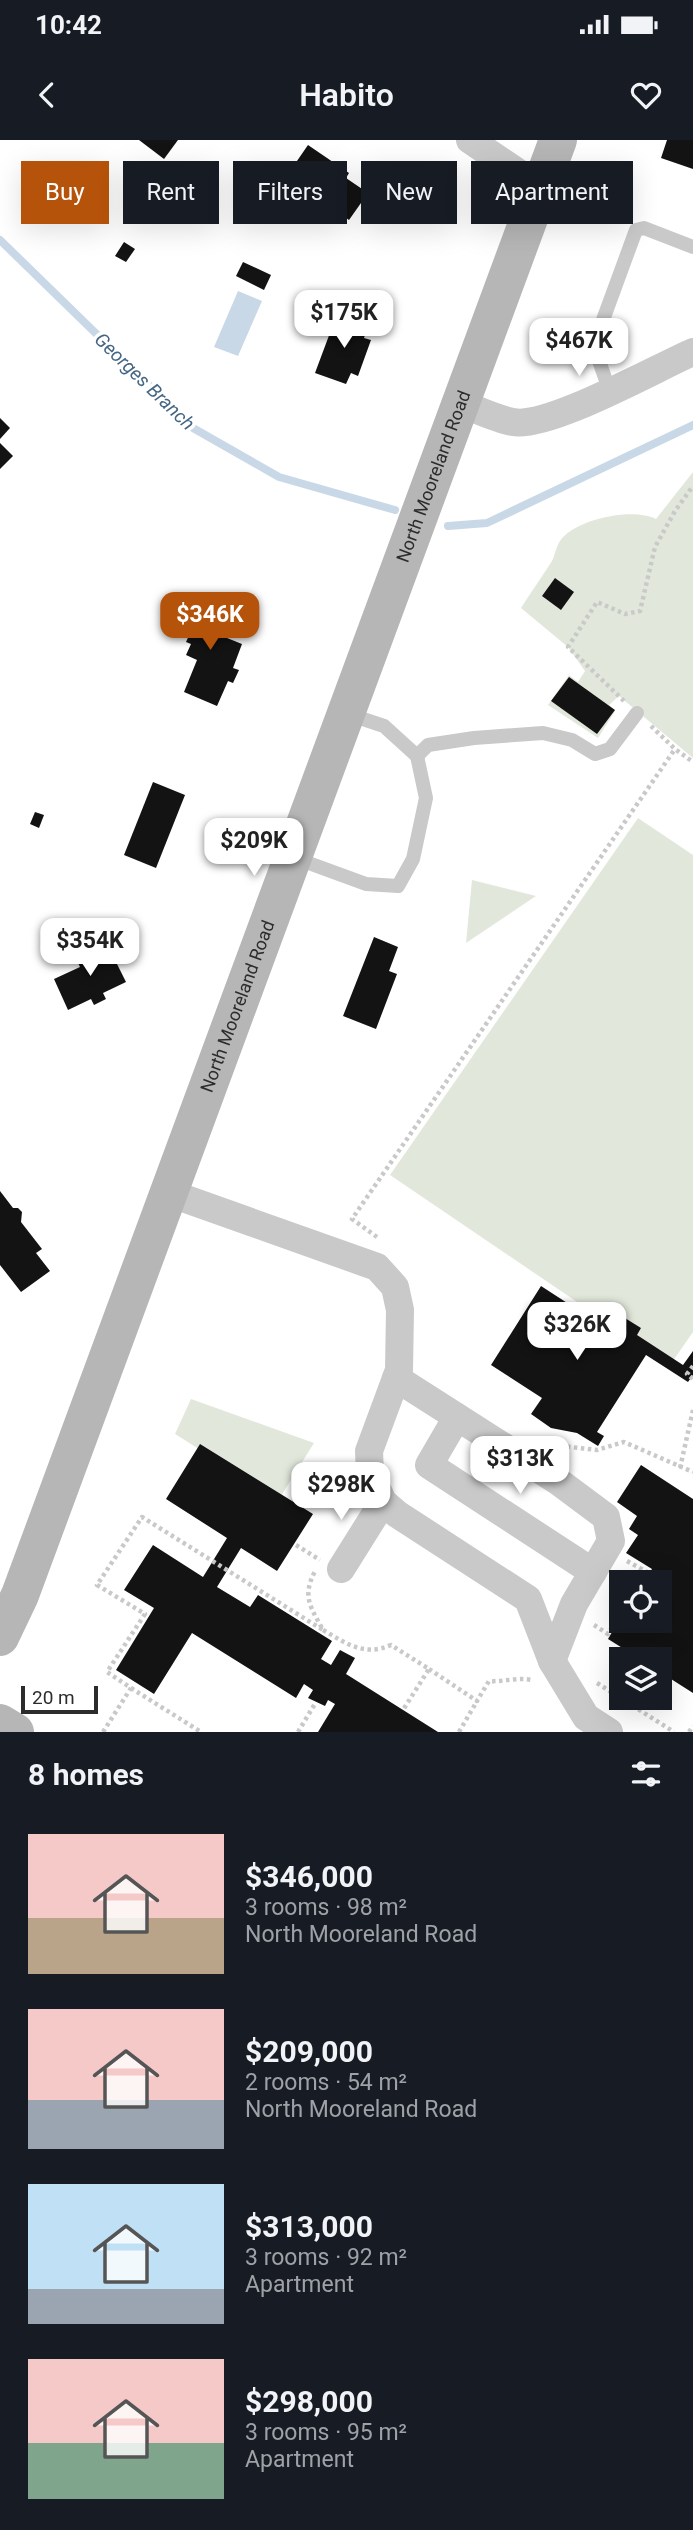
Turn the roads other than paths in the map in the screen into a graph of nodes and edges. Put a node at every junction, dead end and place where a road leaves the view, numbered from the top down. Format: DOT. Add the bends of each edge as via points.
graph roads {
  1 [pos="470,140"];
  2 [pos="558,140"];
  3 [pos="501,161"];
  4 [pos="551,161"];
  5 [pos="528,224"];
  6 [pos="693,247"];
  7 [pos="693,352"];
  8 [pos="610,392"];
  9 [pos="462,404"];
  10 [pos="346,713"];
  11 [pos="637,713"];
  12 [pos="417,756"];
  13 [pos="293,858"];
  14 [pos="169,1193"];
  15 [pos="396,1378"];
  16 [pos="457,1417"];
  17 [pos="383,1502"];
  18 [pos="341,1569"];
  19 [pos="593,1572"];
  20 [pos="0,1637"];
  21 [pos="546,1673"];
  22 [pos="0,1723"];
  23 [pos="15,1732"];
  24 [pos="609,1732"];
  1 -- 3 [label="street"];
  2 -- 4 [label="street, North Mooreland Road"];
  5 -- 9 [label="street, North Mooreland Road"];
  6 -- 8 [label="lane" via="644,228 636,230 596,339"];
  7 -- 8 [label="street"];
  8 -- 9 [label="street" via="545,418 521,422"];
  9 -- 10 [label="street, North Mooreland Road"];
  10 -- 12 [label="lane" via="384,726"];
  10 -- 13 [label="street, North Mooreland Road"];
  11 -- 12 [label="lane" via="610,749 595,754 572,740 543,733 428,745"];
  12 -- 13 [label="lane" via="426,798 413,859 398,886 366,884"];
  13 -- 14 [label="street, North Mooreland Road"];
  14 -- 15 [label="street" via="377,1267 395,1287 400,1310"];
  14 -- 20 [label="street, North Mooreland Road" via="20,1595"];
  15 -- 16 [label="street"];
  15 -- 17 [label="street" via="369,1451 370,1473"];
  16 -- 19 [label="street" via="607,1517 611,1541"];
  16 -- 19 [label="street" via="429,1465"];
  17 -- 18 [label="street"];
  17 -- 21 [label="street" via="528,1599"];
  19 -- 21 [label="street" via="574,1604"];
  21 -- 24 [label="street" via="586,1717"];
  22 -- 23 [label="street"];
}
